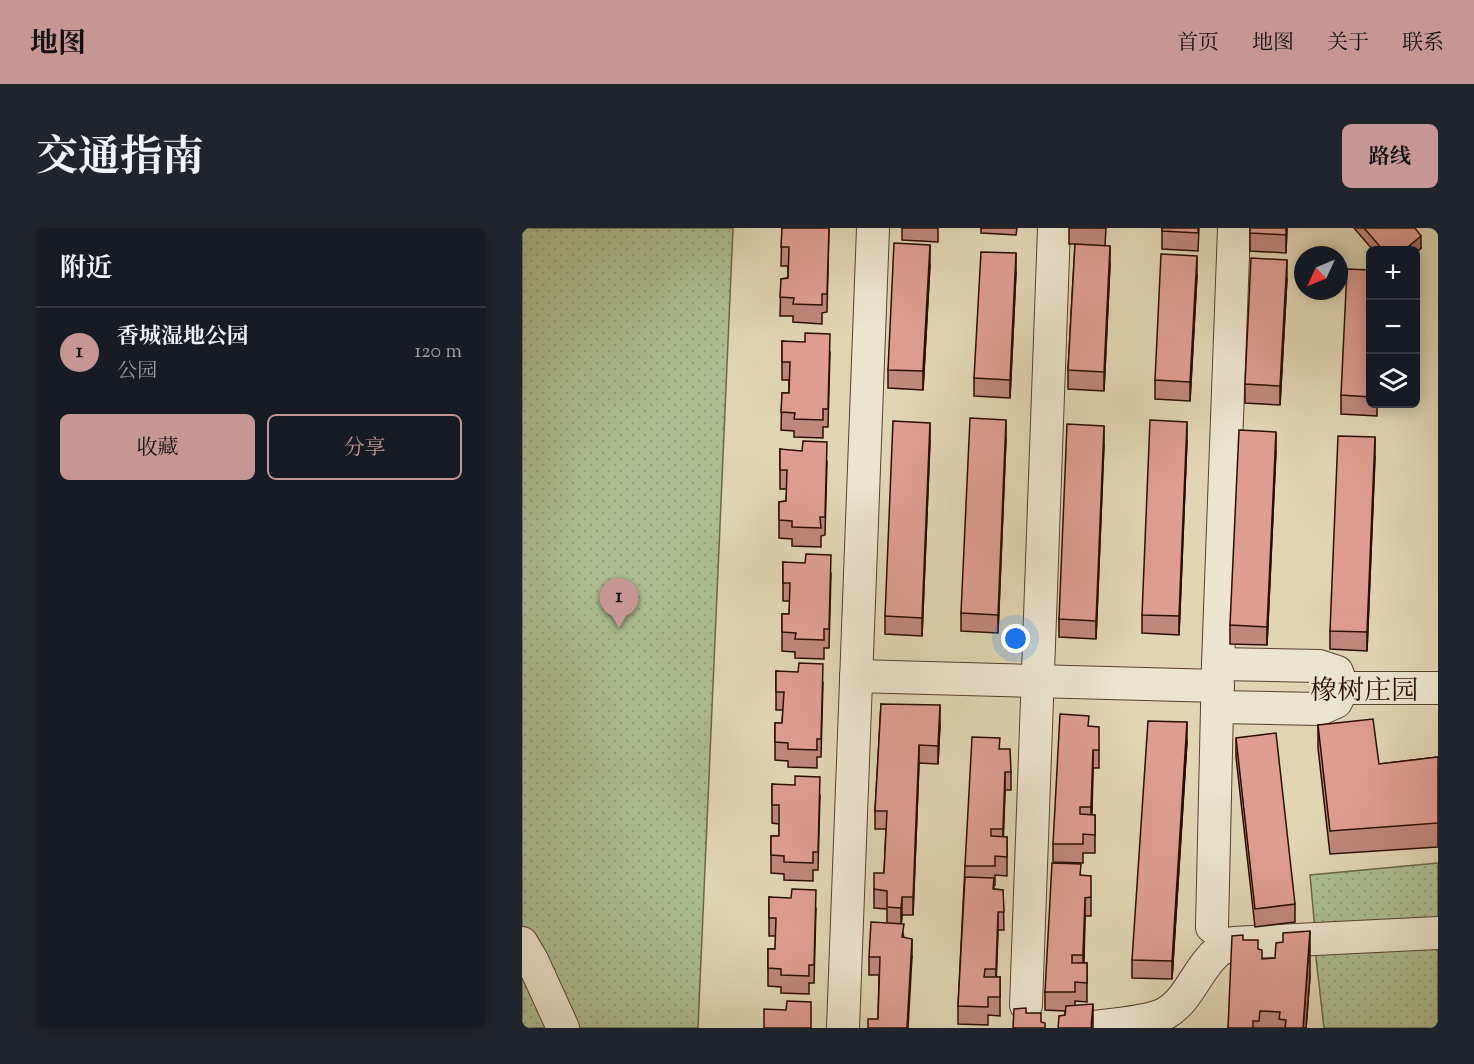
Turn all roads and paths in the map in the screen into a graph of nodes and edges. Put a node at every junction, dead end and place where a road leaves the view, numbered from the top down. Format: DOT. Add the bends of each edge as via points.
graph roads {
  1 [pos="873,228"];
  2 [pos="1054,228"];
  3 [pos="1234,228"];
  4 [pos="856,676"];
  5 [pos="1038,681"];
  6 [pos="1218,686"];
  7 [pos="1343,688"];
  8 [pos="1438,688"];
  9 [pos="1212,927"];
  10 [pos="1438,933"];
  11 [pos="522,943"];
  12 [pos="1187,991"];
  13 [pos="1026,1005"];
  14 [pos="563,1028"];
  15 [pos="843,1028"];
  16 [pos="1084,1028"];
  17 [pos="1186,1028"];
  1 -- 4 [label="street"];
  2 -- 5 [label="street"];
  3 -- 6 [label="street"];
  4 -- 5 [label="street"];
  4 -- 15 [label="street"];
  5 -- 6 [label="street"];
  5 -- 13 [label="street"];
  6 -- 7 [label="street" via="1320,709 1336,702"];
  6 -- 7 [label="street" via="1319,666 1337,672"];
  6 -- 9 [label="street"];
  7 -- 8 [label="street"];
  10 -- 12 [label="street" via="1233,943 1218,951"];
  11 -- 14 [label="street"];
  12 -- 16 [label="street" via="1173,1008 1156,1018"];
  12 -- 17 [label="street"];
}
